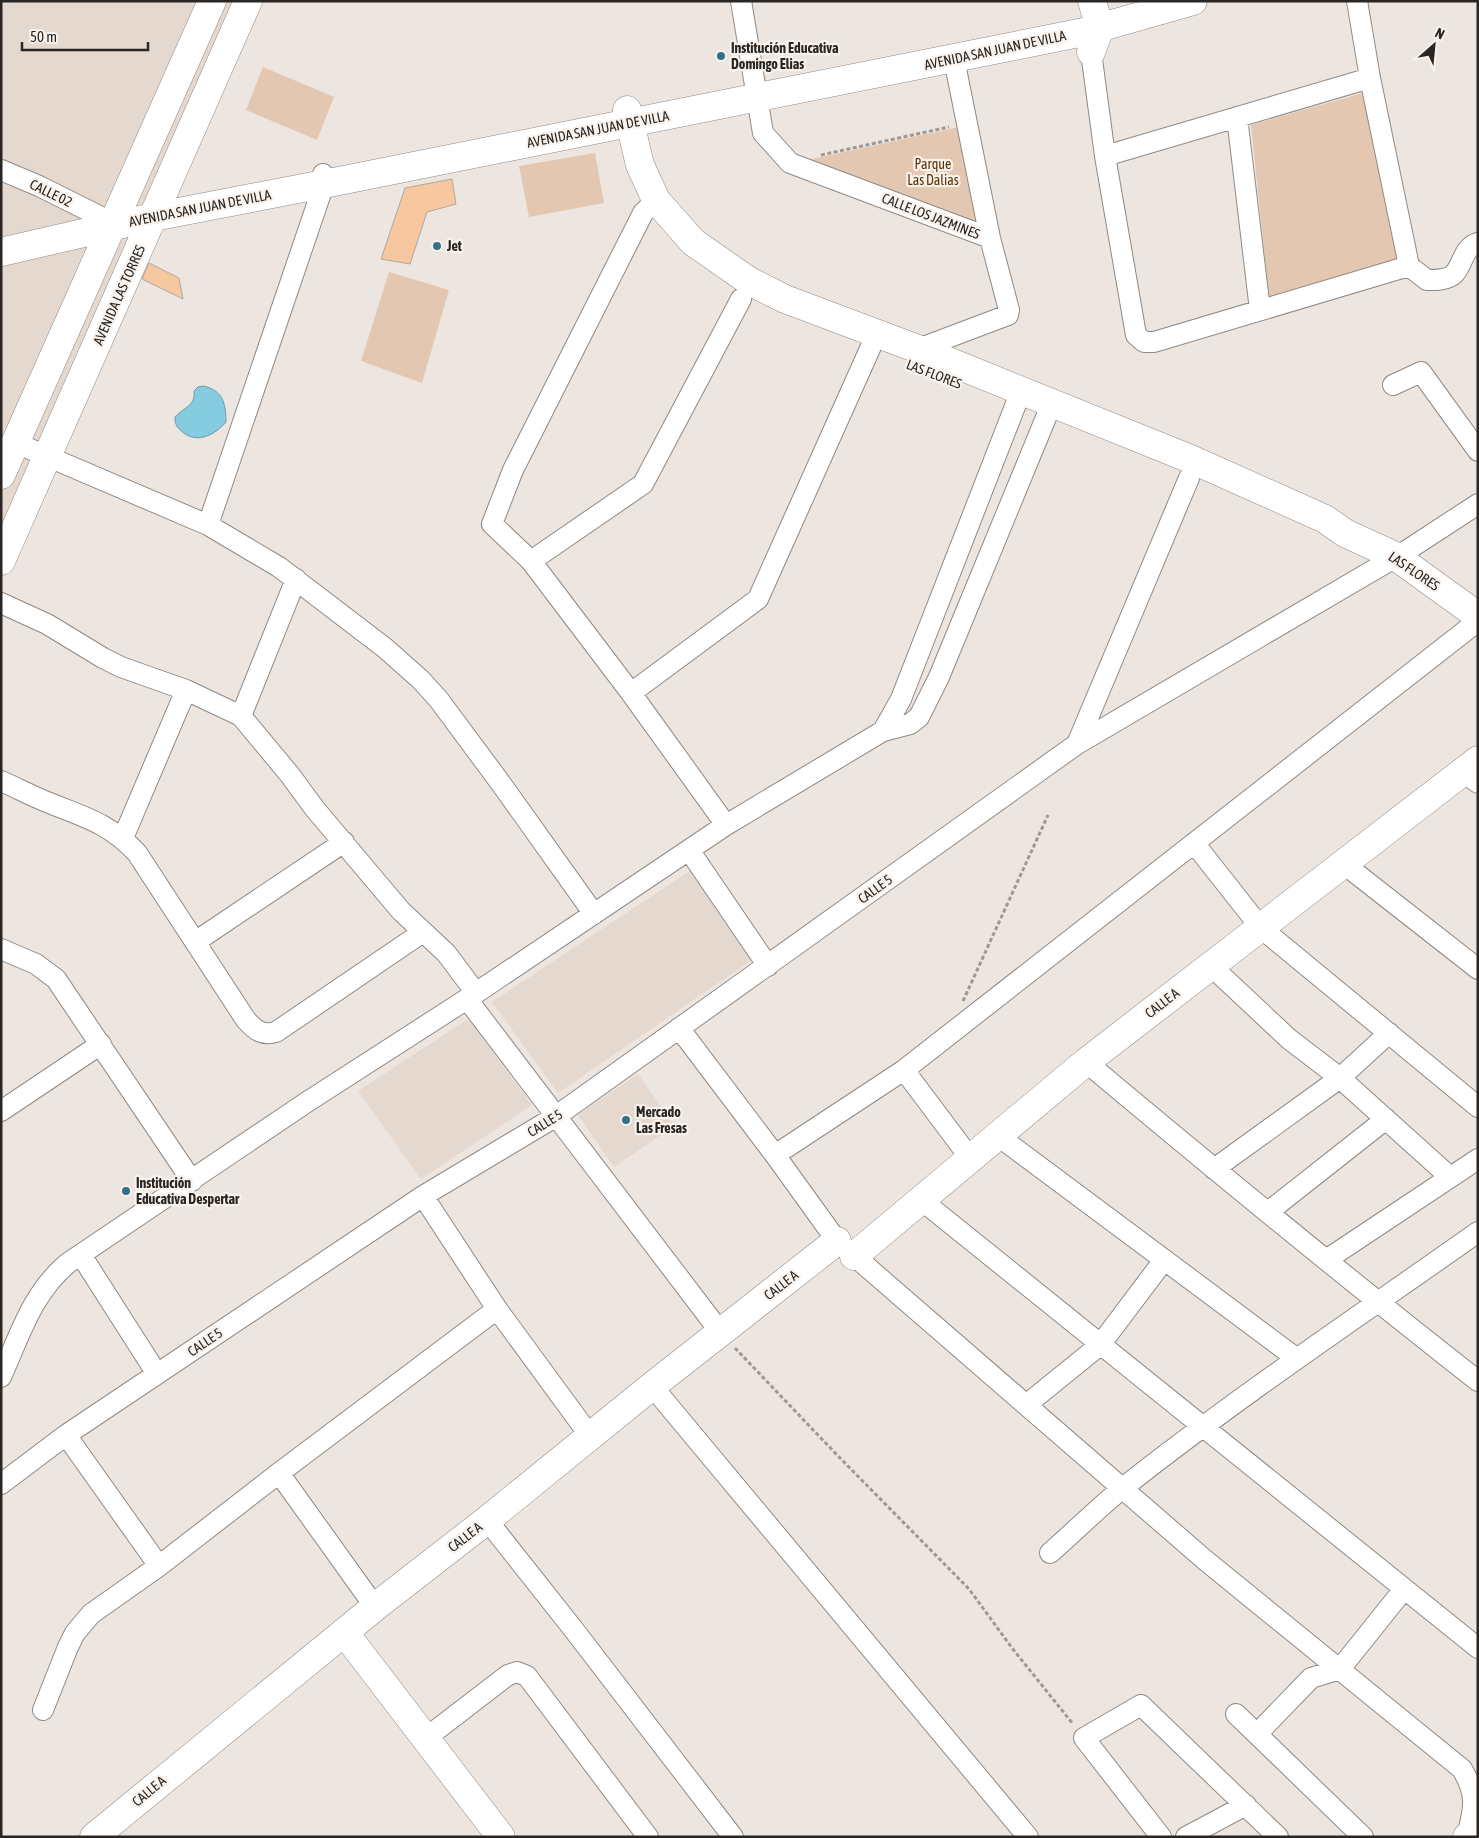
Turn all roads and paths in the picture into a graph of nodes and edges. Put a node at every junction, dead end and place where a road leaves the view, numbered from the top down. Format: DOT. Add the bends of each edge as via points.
graph roads {
  1 [pos="212,1"];
  2 [pos="248,1"];
  3 [pos="741,1"];
  4 [pos="1144,1"];
  5 [pos="1193,1"];
  6 [pos="1357,1"];
  7 [pos="1089,21"];
  8 [pos="954,59"];
  9 [pos="1370,78"];
  10 [pos="757,91"];
  11 [pos="1237,117"];
  12 [pos="621,118"];
  13 [pos="967,123"];
  14 [pos="1105,156"];
  15 [pos="789,162"];
  16 [pos="1,170"];
  17 [pos="323,178"];
  18 [pos="649,207"];
  19 [pos="156,211"];
  20 [pos="109,219"];
  21 [pos="990,238"];
  22 [pos="1,239"];
  23 [pos="1478,243"];
  24 [pos="1,252"];
  25 [pos="1409,266"];
  26 [pos="741,299"];
  27 [pos="1260,310"];
  28 [pos="873,342"];
  29 [pos="918,349"];
  30 [pos="1393,385"];
  31 [pos="1018,398"];
  32 [pos="1049,410"];
  33 [pos="16,443"];
  34 [pos="1478,451"];
  35 [pos="48,456"];
  36 [pos="1,475"];
  37 [pos="1189,478"];
  38 [pos="1478,504"];
  39 [pos="208,525"];
  40 [pos="1345,533"];
  41 [pos="1395,556"];
  42 [pos="531,561"];
  43 [pos="1,562"];
  44 [pos="296,579"];
  45 [pos="1,603"];
  46 [pos="1478,616"];
  47 [pos="1478,621"];
  48 [pos="186,690"];
  49 [pos="631,693"];
  50 [pos="241,716"];
  51 [pos="883,731"];
  52 [pos="1077,744"];
  53 [pos="1473,771"];
  54 [pos="1,781"];
  55 [pos="1048,815"];
  56 [pos="726,825"];
  57 [pos="124,838"];
  58 [pos="344,842"];
  59 [pos="1194,843"];
  60 [pos="689,850"];
  61 [pos="1344,864"];
  62 [pos="594,914"];
  63 [pos="1261,928"];
  64 [pos="423,932"];
  65 [pos="195,942"];
  66 [pos="3,951"];
  67 [pos="1210,965"];
  68 [pos="768,966"];
  69 [pos="1478,969"];
  70 [pos="472,996"];
  71 [pos="963,1002"];
  72 [pos="679,1028"];
  73 [pos="1389,1034"];
  74 [pos="101,1044"];
  75 [pos="1086,1062"];
  76 [pos="904,1070"];
  77 [pos="1340,1078"];
  78 [pos="1478,1107"];
  79 [pos="1,1111"];
  80 [pos="555,1117"];
  81 [pos="1386,1119"];
  82 [pos="997,1135"];
  83 [pos="775,1155"];
  84 [pos="970,1158"];
  85 [pos="1478,1159"];
  86 [pos="1214,1169"];
  87 [pos="1450,1177"];
  88 [pos="192,1181"];
  89 [pos="423,1196"];
  90 [pos="920,1199"];
  91 [pos="1268,1212"];
  92 [pos="1478,1232"];
  93 [pos="846,1248"];
  94 [pos="82,1254"];
  95 [pos="1164,1260"];
  96 [pos="1326,1260"];
  97 [pos="1378,1302"];
  98 [pos="497,1309"];
  99 [pos="720,1333"];
  100 [pos="1100,1345"];
  101 [pos="1296,1358"];
  102 [pos="157,1374"];
  103 [pos="1,1377"];
  104 [pos="1478,1381"];
  105 [pos="652,1386"];
  106 [pos="1026,1406"];
  107 [pos="1202,1428"];
  108 [pos="66,1435"];
  109 [pos="590,1436"];
  110 [pos="279,1473"];
  111 [pos="1,1484"];
  112 [pos="1122,1488"];
  113 [pos="487,1520"];
  114 [pos="1050,1553"];
  115 [pos="159,1566"];
  116 [pos="1404,1588"];
  117 [pos="375,1607"];
  118 [pos="344,1632"];
  119 [pos="1478,1648"];
  120 [pos="1340,1669"];
  121 [pos="43,1710"];
  122 [pos="1236,1714"];
  123 [pos="1257,1734"];
  124 [pos="426,1738"];
  125 [pos="1084,1738"];
  126 [pos="1246,1806"];
  127 [pos="1478,1831"];
  128 [pos="94,1837"];
  129 [pos="501,1837"];
  130 [pos="648,1837"];
  131 [pos="733,1837"];
  132 [pos="1028,1837"];
  133 [pos="1161,1837"];
  134 [pos="1186,1837"];
  135 [pos="1278,1837"];
  136 [pos="1363,1837"];
  137 [pos="1467,1837"];
  1 -- 20 [label="street"];
  2 -- 19 [label="street, AVENIDA LAS TORRES"];
  3 -- 10 [label="street, CALLE LOS JAZMINES"];
  4 -- 7 [label="street, AVENIDA SAN JUAN DE VILLA"];
  5 -- 7 [label="street, AVENIDA SAN JUAN DE VILLA"];
  6 -- 9 [label="street"];
  7 -- 8 [label="street, AVENIDA SAN JUAN DE VILLA"];
  7 -- 10 [label="street, AVENIDA SAN JUAN DE VILLA" via="951,47"];
  7 -- 14 [label="street"];
  8 -- 10 [label="street, AVENIDA SAN JUAN DE VILLA"];
  8 -- 13 [label="street"];
  9 -- 11 [label="street"];
  9 -- 25 [label="street"];
  10 -- 12 [label="street, AVENIDA SAN JUAN DE VILLA"];
  10 -- 15 [label="street, CALLE LOS JAZMINES" via="763,133"];
  11 -- 14 [label="street"];
  11 -- 27 [label="street"];
  12 -- 17 [label="street, AVENIDA SAN JUAN DE VILLA"];
  12 -- 18 [label="street, LAS FLORES" via="625,172"];
  13 -- 15 [label="path"];
  13 -- 21 [label="street"];
  14 -- 27 [label="street" via="1136,335 1144,342 1154,342"];
  15 -- 21 [label="street, CALLE LOS JAZMINES"];
  16 -- 20 [label="street, CALLE 02"];
  17 -- 19 [label="street, AVENIDA SAN JUAN DE VILLA"];
  17 -- 39 [label="street"];
  18 -- 26 [label="street, LAS FLORES" via="684,259"];
  18 -- 28 [label="street, LAS FLORES" via="749,281"];
  18 -- 42 [label="street" via="513,470 492,524"];
  19 -- 20 [label="street, AVENIDA SAN JUAN DE VILLA"];
  19 -- 35 [label="street, AVENIDA LAS TORRES"];
  20 -- 22 [label="street, AVENIDA SAN JUAN DE VILLA"];
  20 -- 24 [label="street, AVENIDA SAN JUAN DE VILLA"];
  20 -- 33 [label="street"];
  21 -- 29 [label="street, CALLE LOS JAZMINES" via="1008,315"];
  23 -- 25 [label="street" via="1465,253 1454,274 1448,277 1427,280"];
  25 -- 27 [label="street"];
  26 -- 28 [label="street, LAS FLORES"];
  26 -- 42 [label="street" via="643,484"];
  28 -- 29 [label="street, LAS FLORES"];
  28 -- 31 [label="street, LAS FLORES"];
  28 -- 49 [label="street" via="758,600"];
  29 -- 31 [label="street, LAS FLORES"];
  30 -- 34 [label="street" via="1421,372"];
  31 -- 32 [label="street, LAS FLORES"];
  31 -- 51 [label="street" via="901,699"];
  32 -- 37 [label="street, LAS FLORES"];
  32 -- 40 [label="street, LAS FLORES" via="1193,460 1325,519"];
  32 -- 51 [label="street" via="924,709 910,724"];
  33 -- 35 [label="street"];
  33 -- 36 [label="street"];
  35 -- 39 [label="street"];
  35 -- 43 [label="street, AVENIDA LAS TORRES"];
  37 -- 40 [label="street, LAS FLORES" via="1323,533"];
  37 -- 52 [label="street"];
  38 -- 41 [label="street, CALLE 5"];
  39 -- 44 [label="street"];
  40 -- 41 [label="street, LAS FLORES"];
  41 -- 46 [label="street, LAS FLORES"];
  41 -- 52 [label="street, CALLE 5"];
  42 -- 49 [label="street"];
  44 -- 50 [label="street"];
  44 -- 62 [label="street" via="385,648 439,700"];
  45 -- 48 [label="street" via="47,624 121,667"];
  47 -- 59 [label="street"];
  48 -- 50 [label="street"];
  48 -- 57 [label="street"];
  49 -- 56 [label="street"];
  50 -- 58 [label="street"];
  51 -- 56 [label="street"];
  52 -- 68 [label="street, CALLE 5"];
  53 -- 61 [label="street, CALLE A"];
  54 -- 57 [label="street" via="90,819"];
  55 -- 71 [label="path"];
  56 -- 60 [label="street"];
  57 -- 65 [label="street"];
  58 -- 64 [label="street" via="401,911"];
  58 -- 65 [label="street"];
  59 -- 63 [label="street"];
  59 -- 76 [label="street"];
  60 -- 62 [label="street"];
  60 -- 68 [label="street"];
  61 -- 63 [label="street, CALLE A"];
  61 -- 69 [label="street"];
  62 -- 70 [label="street"];
  63 -- 67 [label="street, CALLE A"];
  63 -- 73 [label="street"];
  64 -- 65 [label="street" via="270,1033 256,1030 246,1020"];
  64 -- 70 [label="street" via="446,953"];
  66 -- 74 [label="street" via="36,964 56,979"];
  67 -- 75 [label="street, CALLE A"];
  67 -- 77 [label="street" via="1289,1039"];
  68 -- 72 [label="street, CALLE 5"];
  70 -- 80 [label="street"];
  70 -- 88 [label="street" via="307,1102"];
  72 -- 80 [label="street, CALLE 5"];
  72 -- 83 [label="street"];
  73 -- 77 [label="street"];
  73 -- 78 [label="street"];
  74 -- 79 [label="street"];
  74 -- 88 [label="street"];
  75 -- 82 [label="street, CALLE A"];
  75 -- 86 [label="street"];
  76 -- 83 [label="street"];
  76 -- 84 [label="street"];
  77 -- 81 [label="street"];
  77 -- 86 [label="street"];
  80 -- 89 [label="street, CALLE 5"];
  80 -- 99 [label="street"];
  81 -- 87 [label="street"];
  81 -- 91 [label="street"];
  82 -- 84 [label="street, CALLE A"];
  82 -- 95 [label="street"];
  83 -- 93 [label="street"];
  84 -- 90 [label="street, CALLE A"];
  85 -- 87 [label="street"];
  86 -- 91 [label="street"];
  87 -- 96 [label="street"];
  88 -- 94 [label="street"];
  89 -- 98 [label="street"];
  89 -- 102 [label="street, CALLE 5"];
  90 -- 93 [label="street, CALLE A"];
  90 -- 100 [label="street"];
  91 -- 96 [label="street"];
  92 -- 97 [label="street"];
  93 -- 99 [label="street, CALLE A"];
  93 -- 106 [label="street"];
  94 -- 102 [label="street"];
  94 -- 103 [label="street" via="56,1273 35,1300"];
  95 -- 100 [label="street"];
  95 -- 101 [label="street"];
  96 -- 97 [label="street"];
  97 -- 101 [label="street"];
  97 -- 104 [label="street"];
  98 -- 109 [label="street"];
  98 -- 110 [label="street"];
  99 -- 105 [label="street, CALLE A"];
  99 -- 125 [label="path" via="968,1589"];
  100 -- 106 [label="street"];
  100 -- 107 [label="street"];
  101 -- 107 [label="street"];
  102 -- 108 [label="street, CALLE 5"];
  105 -- 109 [label="street, CALLE A"];
  105 -- 132 [label="street"];
  106 -- 112 [label="street"];
  107 -- 112 [label="street"];
  107 -- 116 [label="street"];
  108 -- 111 [label="street, CALLE 5"];
  108 -- 115 [label="street"];
  109 -- 113 [label="street, CALLE A"];
  110 -- 115 [label="street"];
  110 -- 117 [label="street"];
  112 -- 114 [label="street"];
  112 -- 120 [label="street"];
  113 -- 117 [label="street, CALLE A"];
  113 -- 131 [label="street"];
  115 -- 121 [label="street" via="101,1606 83,1623 68,1647"];
  116 -- 119 [label="street"];
  116 -- 120 [label="street"];
  117 -- 118 [label="street, CALLE A"];
  118 -- 124 [label="street"];
  118 -- 128 [label="street, CALLE A"];
  120 -- 123 [label="street" via="1311,1678"];
  120 -- 137 [label="street" via="1462,1769 1472,1786 1474,1811"];
  122 -- 123 [label="street"];
  123 -- 136 [label="street"];
  124 -- 129 [label="street"];
  124 -- 130 [label="street" via="508,1674 517,1672 527,1676"];
  125 -- 126 [label="street" via="1141,1705"];
  125 -- 133 [label="street"];
  126 -- 134 [label="street"];
  126 -- 135 [label="street"];
  127 -- 137 [label="street"];
}
